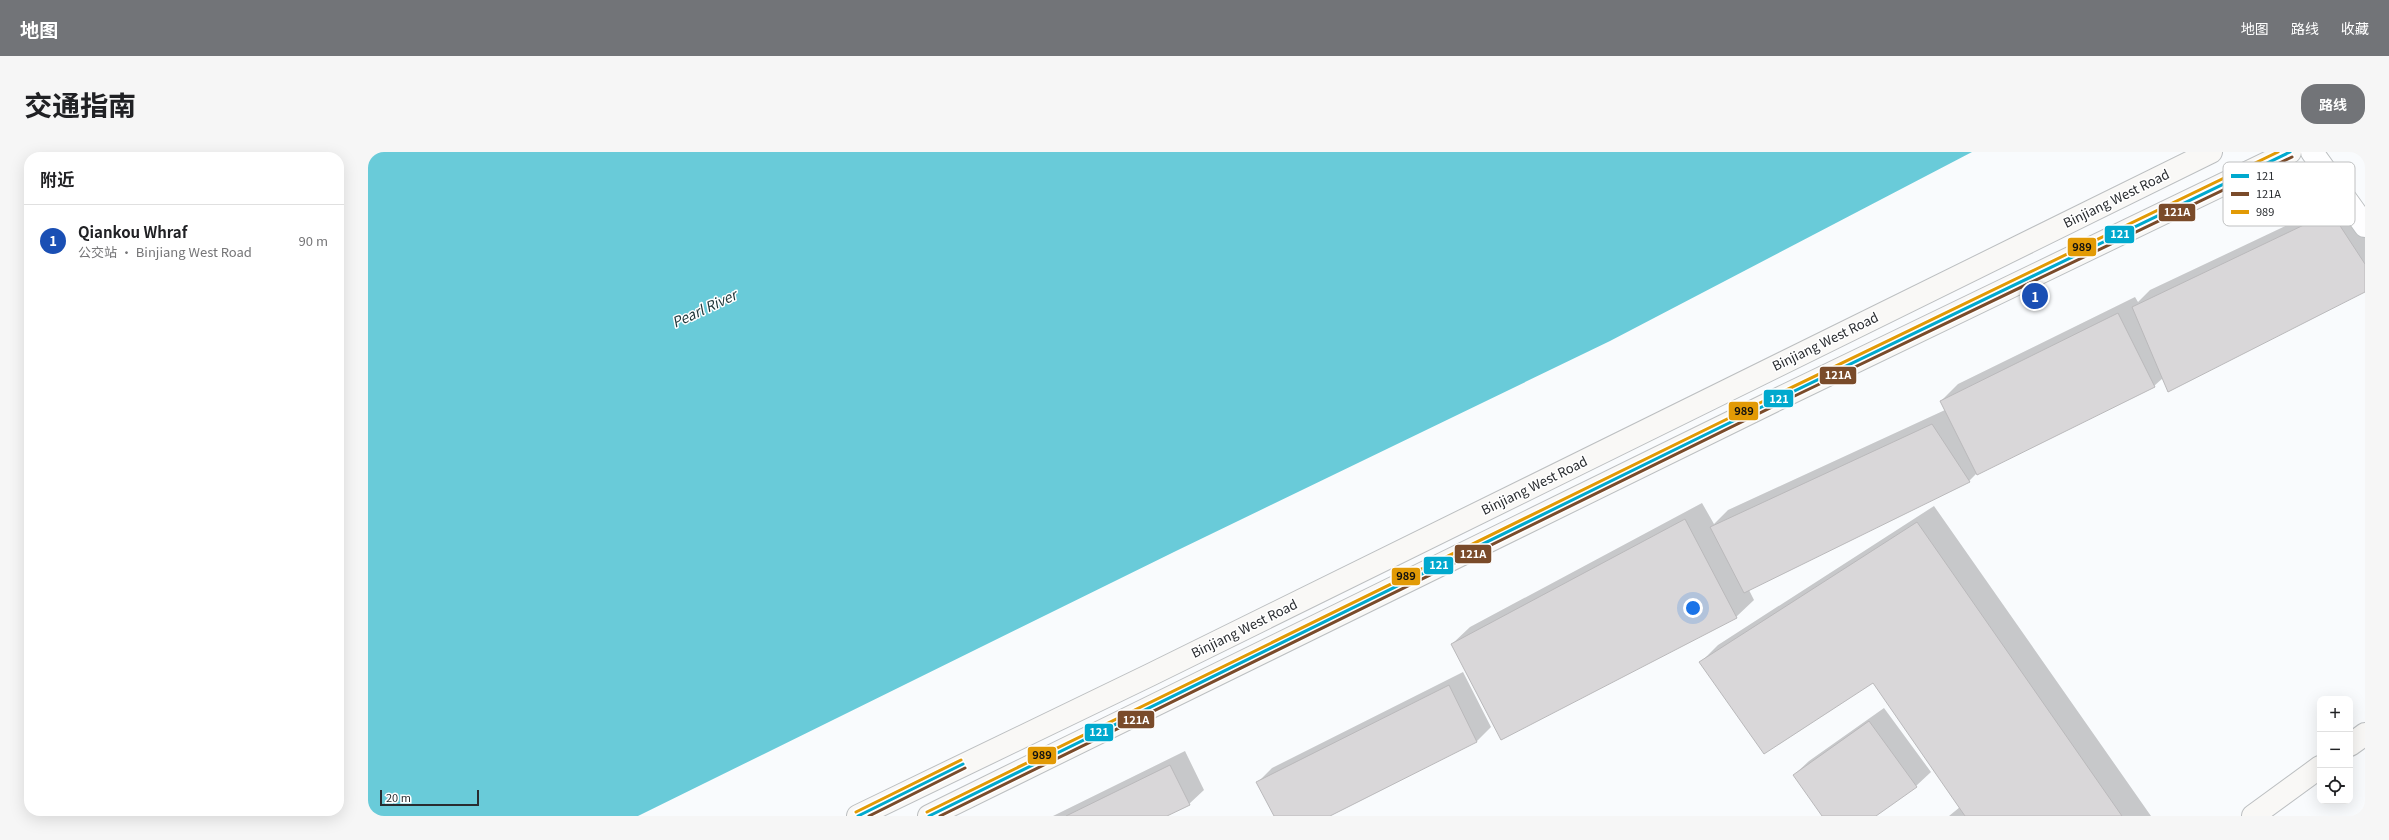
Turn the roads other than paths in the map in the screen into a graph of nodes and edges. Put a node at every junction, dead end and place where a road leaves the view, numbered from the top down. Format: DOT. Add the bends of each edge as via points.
graph roads {
  1 [pos="2211,152"];
  2 [pos="2290,152"];
  3 [pos="2312,152"];
  4 [pos="2269,162"];
  5 [pos="2319,162"];
  6 [pos="2223,184"];
  7 [pos="2355,212"];
  8 [pos="2365,226"];
  9 [pos="2365,734"];
  10 [pos="2353,743"];
  11 [pos="2319,768"];
  12 [pos="858,816"];
  13 [pos="929,816"];
  14 [pos="2254,816"];
  1 -- 12 [label="main road, Binjiang West Road" via="1150,675"];
  2 -- 4 [label="main road"];
  3 -- 5 [label="street"];
  6 -- 13 [label="main road" via="1786,395"];
  7 -- 8 [label="street"];
  9 -- 10 [label="main road"];
  11 -- 14 [label="main road"];
}
